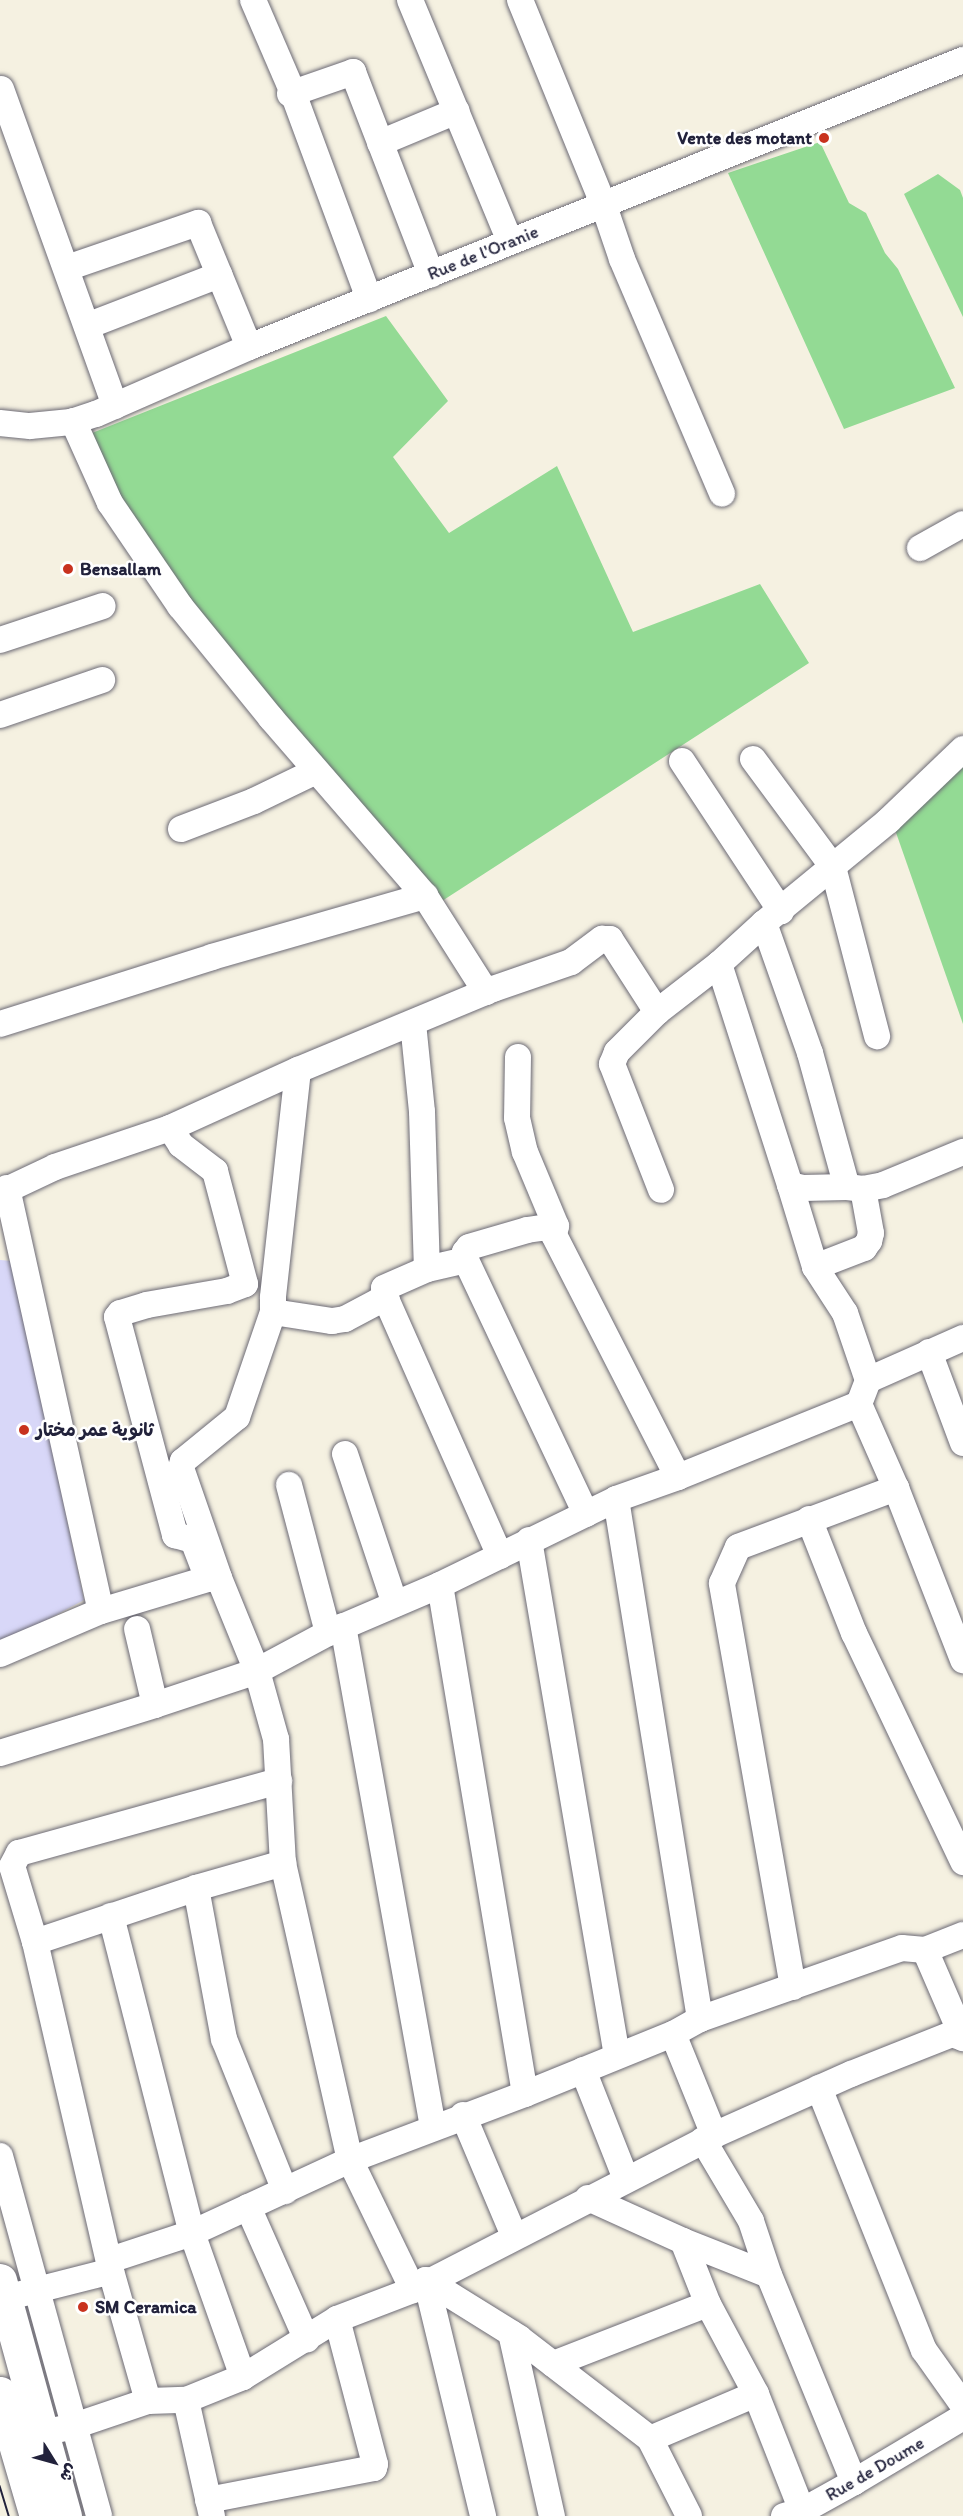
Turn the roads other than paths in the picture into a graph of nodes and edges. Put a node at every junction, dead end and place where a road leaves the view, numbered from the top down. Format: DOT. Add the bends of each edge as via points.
graph roads {
  1 [pos="252,0"];
  2 [pos="410,0"];
  3 [pos="520,0"];
  4 [pos="963,60"];
  5 [pos="1,89"];
  6 [pos="292,93"];
  7 [pos="458,111"];
  8 [pos="381,143"];
  9 [pos="604,206"];
  10 [pos="510,241"];
  11 [pos="67,268"];
  12 [pos="219,274"];
  13 [pos="431,274"];
  14 [pos="369,299"];
  15 [pos="87,326"];
  16 [pos="249,347"];
  17 [pos="115,406"];
  18 [pos="73,421"];
  19 [pos="0,423"];
  20 [pos="722,494"];
  21 [pos="963,524"];
  22 [pos="920,548"];
  23 [pos="103,606"];
  24 [pos="0,640"];
  25 [pos="102,680"];
  26 [pos="0,715"];
  27 [pos="963,749"];
  28 [pos="753,759"];
  29 [pos="682,761"];
  30 [pos="316,771"];
  31 [pos="181,829"];
  32 [pos="833,867"];
  33 [pos="425,896"];
  34 [pos="773,917"];
  35 [pos="719,964"];
  36 [pos="486,992"];
  37 [pos="657,1012"];
  38 [pos="413,1023"];
  39 [pos="0,1024"];
  40 [pos="877,1036"];
  41 [pos="518,1057"];
  42 [pos="298,1070"];
  43 [pos="170,1128"];
  44 [pos="963,1152"];
  45 [pos="790,1185"];
  46 [pos="855,1188"];
  47 [pos="661,1190"];
  48 [pos="4,1191"];
  49 [pos="556,1226"];
  50 [pos="11,1247"];
  51 [pos="466,1260"];
  52 [pos="815,1267"];
  53 [pos="427,1269"];
  54 [pos="387,1301"];
  55 [pos="273,1312"];
  56 [pos="963,1338"];
  57 [pos="929,1352"];
  58 [pos="868,1380"];
  59 [pos="859,1404"];
  60 [pos="963,1443"];
  61 [pos="345,1454"];
  62 [pos="678,1477"];
  63 [pos="289,1485"];
  64 [pos="896,1488"];
  65 [pos="616,1499"];
  66 [pos="586,1514"];
  67 [pos="809,1520"];
  68 [pos="529,1540"];
  69 [pos="500,1556"];
  70 [pos="214,1579"];
  71 [pos="440,1585"];
  72 [pos="395,1604"];
  73 [pos="101,1611"];
  74 [pos="137,1629"];
  75 [pos="335,1630"];
  76 [pos="0,1654"];
  77 [pos="963,1660"];
  78 [pos="257,1671"];
  79 [pos="155,1705"];
  80 [pos="0,1754"];
  81 [pos="279,1782"];
  82 [pos="963,1862"];
  83 [pos="283,1863"];
  84 [pos="196,1888"];
  85 [pos="111,1916"];
  86 [pos="963,1935"];
  87 [pos="35,1942"];
  88 [pos="925,1950"];
  89 [pos="793,1987"];
  90 [pos="700,2019"];
  91 [pos="673,2034"];
  92 [pos="963,2038"];
  93 [pos="617,2056"];
  94 [pos="583,2070"];
  95 [pos="819,2088"];
  96 [pos="525,2094"];
  97 [pos="463,2115"];
  98 [pos="433,2127"];
  99 [pos="708,2137"];
  100 [pos="0,2156"];
  101 [pos="350,2160"];
  102 [pos="626,2179"];
  103 [pos="285,2191"];
  104 [pos="588,2198"];
  105 [pos="248,2207"];
  106 [pos="192,2233"];
  107 [pos="514,2236"];
  108 [pos="683,2241"];
  109 [pos="110,2265"];
  110 [pos="770,2275"];
  111 [pos="419,2285"];
  112 [pos="2,2289"];
  113 [pos="38,2289"];
  114 [pos="708,2304"];
  115 [pos="338,2319"];
  116 [pos="511,2333"];
  117 [pos="307,2340"];
  118 [pos="553,2364"];
  119 [pos="243,2377"];
  120 [pos="0,2393"];
  121 [pos="756,2394"];
  122 [pos="186,2400"];
  123 [pos="148,2401"];
  124 [pos="963,2405"];
  125 [pos="963,2416"];
  126 [pos="74,2426"];
  127 [pos="42,2433"];
  128 [pos="650,2439"];
  129 [pos="854,2482"];
  130 [pos="210,2508"];
  131 [pos="474,2512"];
  132 [pos="793,2513"];
  133 [pos="36,2516"];
  134 [pos="65,2516"];
  135 [pos="99,2516"];
  136 [pos="552,2516"];
  137 [pos="689,2516"];
  1 -- 6 [label="street"];
  2 -- 7 [label="street"];
  3 -- 9 [label="street"];
  4 -- 9 [label="street, Rue de l'Oranie"];
  5 -- 11 [label="street"];
  6 -- 8 [label="street" via="353,72"];
  6 -- 14 [label="street"];
  7 -- 8 [label="street"];
  7 -- 10 [label="street"];
  8 -- 13 [label="street"];
  9 -- 10 [label="street, Rue de l'Oranie"];
  9 -- 20 [label="street" via="622,259"];
  10 -- 13 [label="street, Rue de l'Oranie"];
  11 -- 12 [label="street" via="198,224"];
  11 -- 15 [label="street"];
  12 -- 15 [label="street"];
  12 -- 16 [label="street"];
  13 -- 14 [label="street, Rue de l'Oranie"];
  14 -- 16 [label="street, Rue de l'Oranie"];
  15 -- 17 [label="street"];
  16 -- 17 [label="street, Rue de l'Oranie"];
  17 -- 18 [label="street, Rue de l'Oranie"];
  18 -- 19 [label="street, Rue de l'Oranie" via="30,426"];
  18 -- 30 [label="street" via="110,503 180,606"];
  21 -- 22 [label="street"];
  23 -- 24 [label="street"];
  25 -- 26 [label="street"];
  27 -- 32 [label="street"];
  28 -- 32 [label="street"];
  29 -- 34 [label="street"];
  30 -- 31 [label="street" via="254,801"];
  30 -- 33 [label="street"];
  32 -- 34 [label="street"];
  32 -- 40 [label="street"];
  33 -- 36 [label="street"];
  33 -- 39 [label="street" via="212,957"];
  34 -- 35 [label="street"];
  34 -- 46 [label="street" via="810,1053"];
  35 -- 37 [label="street"];
  35 -- 45 [label="street"];
  36 -- 37 [label="street" via="571,962 602,939 610,939"];
  36 -- 38 [label="street"];
  37 -- 47 [label="street" via="617,1052 612,1064"];
  38 -- 42 [label="street"];
  38 -- 53 [label="street" via="422,1112"];
  41 -- 49 [label="street" via="517,1118 525,1152"];
  42 -- 43 [label="street"];
  42 -- 55 [label="street"];
  43 -- 48 [label="street" via="55,1167"];
  43 -- 70 [label="street" via="181,1145 215,1171 245,1284 227,1292 147,1305 117,1317 175,1534 193,1540"];
  44 -- 46 [label="street" via="882,1185"];
  45 -- 46 [label="street"];
  45 -- 52 [label="street"];
  46 -- 52 [label="street" via="871,1233 869,1241 864,1248"];
  48 -- 50 [label="street"];
  49 -- 51 [label="street" via="470,1247 465,1252"];
  49 -- 62 [label="street" via="554,1235"];
  50 -- 73 [label="street"];
  51 -- 53 [label="street"];
  51 -- 66 [label="street"];
  52 -- 58 [label="street" via="845,1313"];
  53 -- 54 [label="street" via="384,1288"];
  54 -- 55 [label="street" via="380,1300 345,1319 332,1321"];
  54 -- 69 [label="street"];
  55 -- 70 [label="street" via="237,1417 183,1461 181,1468"];
  56 -- 57 [label="street"];
  57 -- 58 [label="street"];
  57 -- 60 [label="street"];
  58 -- 59 [label="street"];
  59 -- 62 [label="street"];
  59 -- 64 [label="street"];
  61 -- 72 [label="street"];
  62 -- 65 [label="street"];
  63 -- 75 [label="street"];
  64 -- 67 [label="street"];
  64 -- 77 [label="street"];
  65 -- 66 [label="street"];
  65 -- 90 [label="street"];
  66 -- 68 [label="street"];
  67 -- 82 [label="street" via="854,1633"];
  67 -- 89 [label="street" via="738,1547 722,1583"];
  68 -- 69 [label="street"];
  68 -- 93 [label="street"];
  69 -- 71 [label="street"];
  70 -- 73 [label="street"];
  70 -- 78 [label="street"];
  71 -- 72 [label="street"];
  71 -- 96 [label="street"];
  72 -- 75 [label="street"];
  73 -- 76 [label="street"];
  74 -- 79 [label="street"];
  75 -- 78 [label="street"];
  75 -- 98 [label="street"];
  78 -- 79 [label="street"];
  78 -- 81 [label="street" via="276,1739"];
  79 -- 80 [label="street"];
  81 -- 83 [label="street"];
  81 -- 87 [label="street" via="19,1852 12,1866"];
  83 -- 84 [label="street"];
  83 -- 101 [label="street"];
  84 -- 85 [label="street"];
  84 -- 103 [label="street" via="224,2040"];
  85 -- 87 [label="street"];
  85 -- 106 [label="street"];
  86 -- 88 [label="street"];
  87 -- 109 [label="street"];
  88 -- 89 [label="street" via="902,1948"];
  88 -- 92 [label="street"];
  89 -- 90 [label="street"];
  90 -- 91 [label="street"];
  91 -- 93 [label="street"];
  91 -- 99 [label="street"];
  92 -- 95 [label="street" via="952,2034"];
  93 -- 94 [label="street"];
  94 -- 96 [label="street"];
  94 -- 102 [label="street"];
  95 -- 99 [label="street"];
  95 -- 124 [label="street" via="924,2350"];
  96 -- 97 [label="street"];
  97 -- 98 [label="street"];
  97 -- 107 [label="street"];
  98 -- 101 [label="street"];
  99 -- 102 [label="street"];
  99 -- 110 [label="street" via="751,2221"];
  100 -- 113 [label="street"];
  101 -- 103 [label="street"];
  101 -- 111 [label="street"];
  102 -- 104 [label="street"];
  103 -- 105 [label="street"];
  104 -- 107 [label="street"];
  104 -- 108 [label="street"];
  105 -- 106 [label="street"];
  105 -- 117 [label="street"];
  106 -- 109 [label="street"];
  106 -- 119 [label="street"];
  107 -- 111 [label="street"];
  108 -- 110 [label="street"];
  108 -- 114 [label="street"];
  109 -- 113 [label="street"];
  109 -- 123 [label="street"];
  110 -- 129 [label="street"];
  111 -- 115 [label="street"];
  111 -- 116 [label="street"];
  111 -- 131 [label="street"];
  112 -- 113 [label="street"];
  112 -- 127 [label="main road"];
  113 -- 126 [label="street"];
  114 -- 118 [label="street"];
  114 -- 121 [label="street"];
  115 -- 117 [label="street"];
  115 -- 130 [label="street" via="374,2468"];
  116 -- 118 [label="street"];
  116 -- 136 [label="street"];
  117 -- 119 [label="street"];
  118 -- 128 [label="street"];
  119 -- 122 [label="street"];
  120 -- 133 [label="main road"];
  121 -- 128 [label="street"];
  121 -- 132 [label="street"];
  122 -- 123 [label="street"];
  122 -- 130 [label="street"];
  123 -- 126 [label="street"];
  125 -- 129 [label="street, Rue de Doume"];
  126 -- 127 [label="street"];
  126 -- 135 [label="street"];
  127 -- 134 [label="main road"];
  128 -- 137 [label="street"];
  129 -- 132 [label="street, Rue de Doume"];
}
